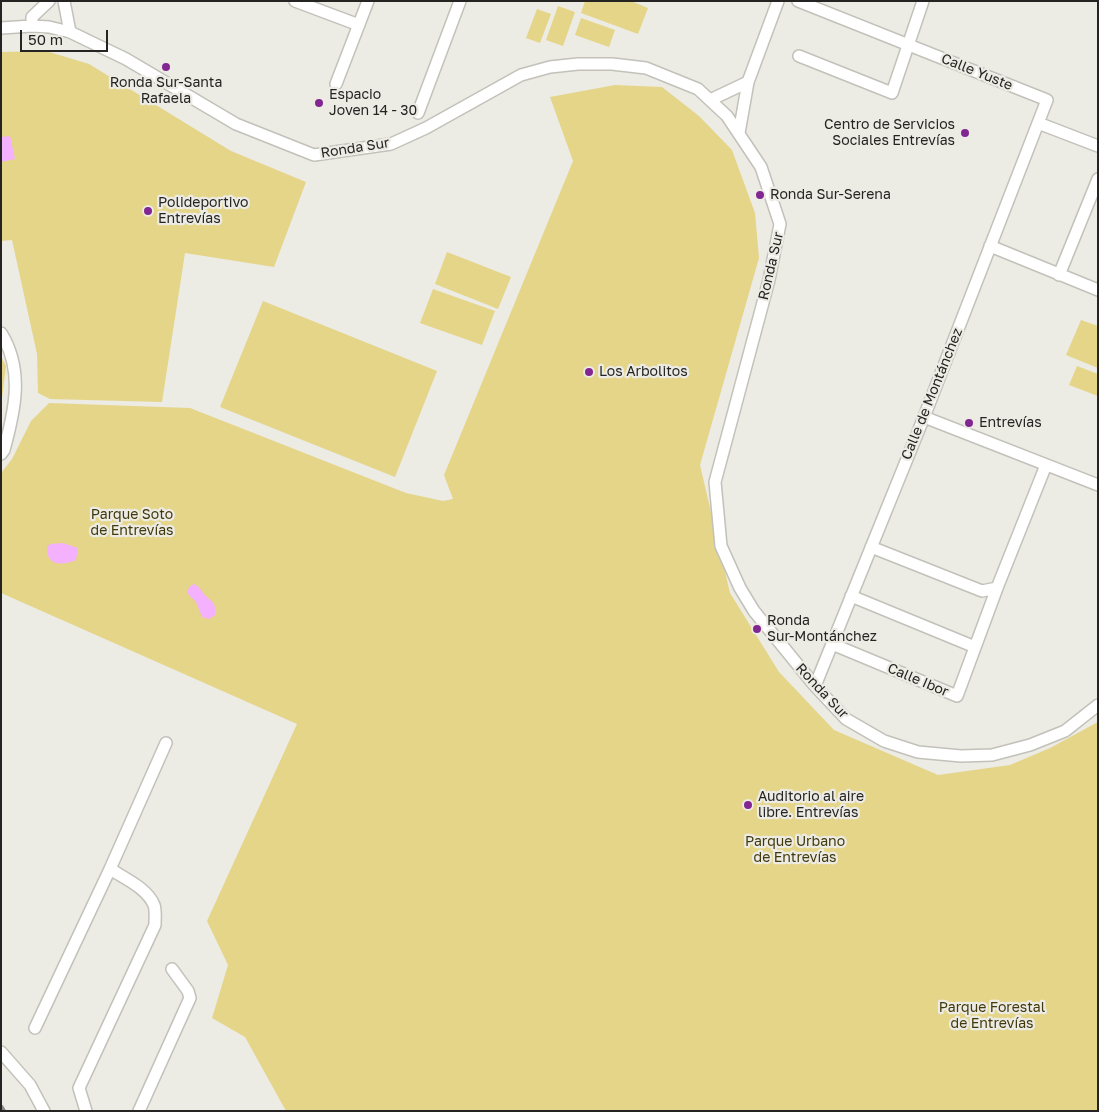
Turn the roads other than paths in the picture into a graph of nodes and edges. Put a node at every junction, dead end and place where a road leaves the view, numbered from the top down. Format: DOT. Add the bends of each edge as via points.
graph roads {
  1 [pos="50,1"];
  2 [pos="64,1"];
  3 [pos="296,1"];
  4 [pos="368,1"];
  5 [pos="460,1"];
  6 [pos="778,1"];
  7 [pos="798,1"];
  8 [pos="923,1"];
  9 [pos="359,25"];
  10 [pos="32,26"];
  11 [pos="1,28"];
  12 [pos="70,32"];
  13 [pos="908,45"];
  14 [pos="800,56"];
  15 [pos="748,82"];
  16 [pos="336,84"];
  17 [pos="710,100"];
  18 [pos="1047,100"];
  19 [pos="418,113"];
  20 [pos="1038,123"];
  21 [pos="739,133"];
  22 [pos="1098,146"];
  23 [pos="1098,179"];
  24 [pos="990,246"];
  25 [pos="1059,275"];
  26 [pos="1098,290"];
  27 [pos="1,333"];
  28 [pos="924,417"];
  29 [pos="1,454"];
  30 [pos="1046,464"];
  31 [pos="1098,485"];
  32 [pos="871,547"];
  33 [pos="996,588"];
  34 [pos="851,596"];
  35 [pos="832,644"];
  36 [pos="975,647"];
  37 [pos="814,686"];
  38 [pos="1098,705"];
  39 [pos="166,743"];
  40 [pos="110,869"];
  41 [pos="172,969"];
  42 [pos="35,1028"];
  43 [pos="1,1052"];
  44 [pos="44,1111"];
  45 [pos="86,1111"];
  46 [pos="139,1111"];
  1 -- 10 [label="street" via="32,17"];
  2 -- 12 [label="street"];
  3 -- 9 [label="street"];
  4 -- 9 [label="street"];
  5 -- 19 [label="street"];
  6 -- 15 [label="street"];
  7 -- 13 [label="street, Calle Yuste"];
  8 -- 13 [label="street"];
  9 -- 16 [label="street"];
  10 -- 11 [label="street, Ronda Sur"];
  10 -- 12 [label="street, Ronda Sur"];
  12 -- 17 [label="street, Ronda Sur" via="126,59 236,124 314,155 391,144 522,75 550,67 604,64 646,68 698,89"];
  13 -- 14 [label="street" via="892,93"];
  13 -- 18 [label="street, Calle Yuste"];
  15 -- 17 [label="street"];
  15 -- 21 [label="street"];
  17 -- 21 [label="street, Ronda Sur"];
  18 -- 20 [label="street, Calle de Montánchez"];
  20 -- 22 [label="street"];
  20 -- 24 [label="street, Calle de Montánchez"];
  21 -- 37 [label="street, Ronda Sur" via="761,167 780,224 769,280 715,482 721,546 754,611"];
  23 -- 25 [label="street"];
  24 -- 25 [label="street"];
  24 -- 28 [label="street, Calle de Montánchez"];
  25 -- 26 [label="street"];
  27 -- 29 [label="street" via="7,342 15,373 16,402"];
  28 -- 30 [label="street"];
  28 -- 32 [label="street, Calle de Montánchez"];
  30 -- 31 [label="street"];
  30 -- 33 [label="street, Calle Ibor"];
  32 -- 33 [label="street" via="982,591"];
  32 -- 34 [label="street, Calle de Montánchez"];
  33 -- 36 [label="street, Calle Ibor"];
  34 -- 35 [label="street, Calle de Montánchez"];
  34 -- 36 [label="street"];
  35 -- 36 [label="street, Calle Ibor" via="956,696"];
  35 -- 37 [label="street, Calle de Montánchez"];
  37 -- 38 [label="street, Ronda Sur" via="846,719 884,741 918,752 960,756 992,754 1030,745 1064,732"];
  39 -- 40 [label="street"];
  40 -- 42 [label="street"];
  40 -- 45 [label="street" via="146,893 156,911 154,925 79,1088"];
  41 -- 46 [label="street" via="188,990 190,998"];
  43 -- 44 [label="street" via="30,1085"];
}
